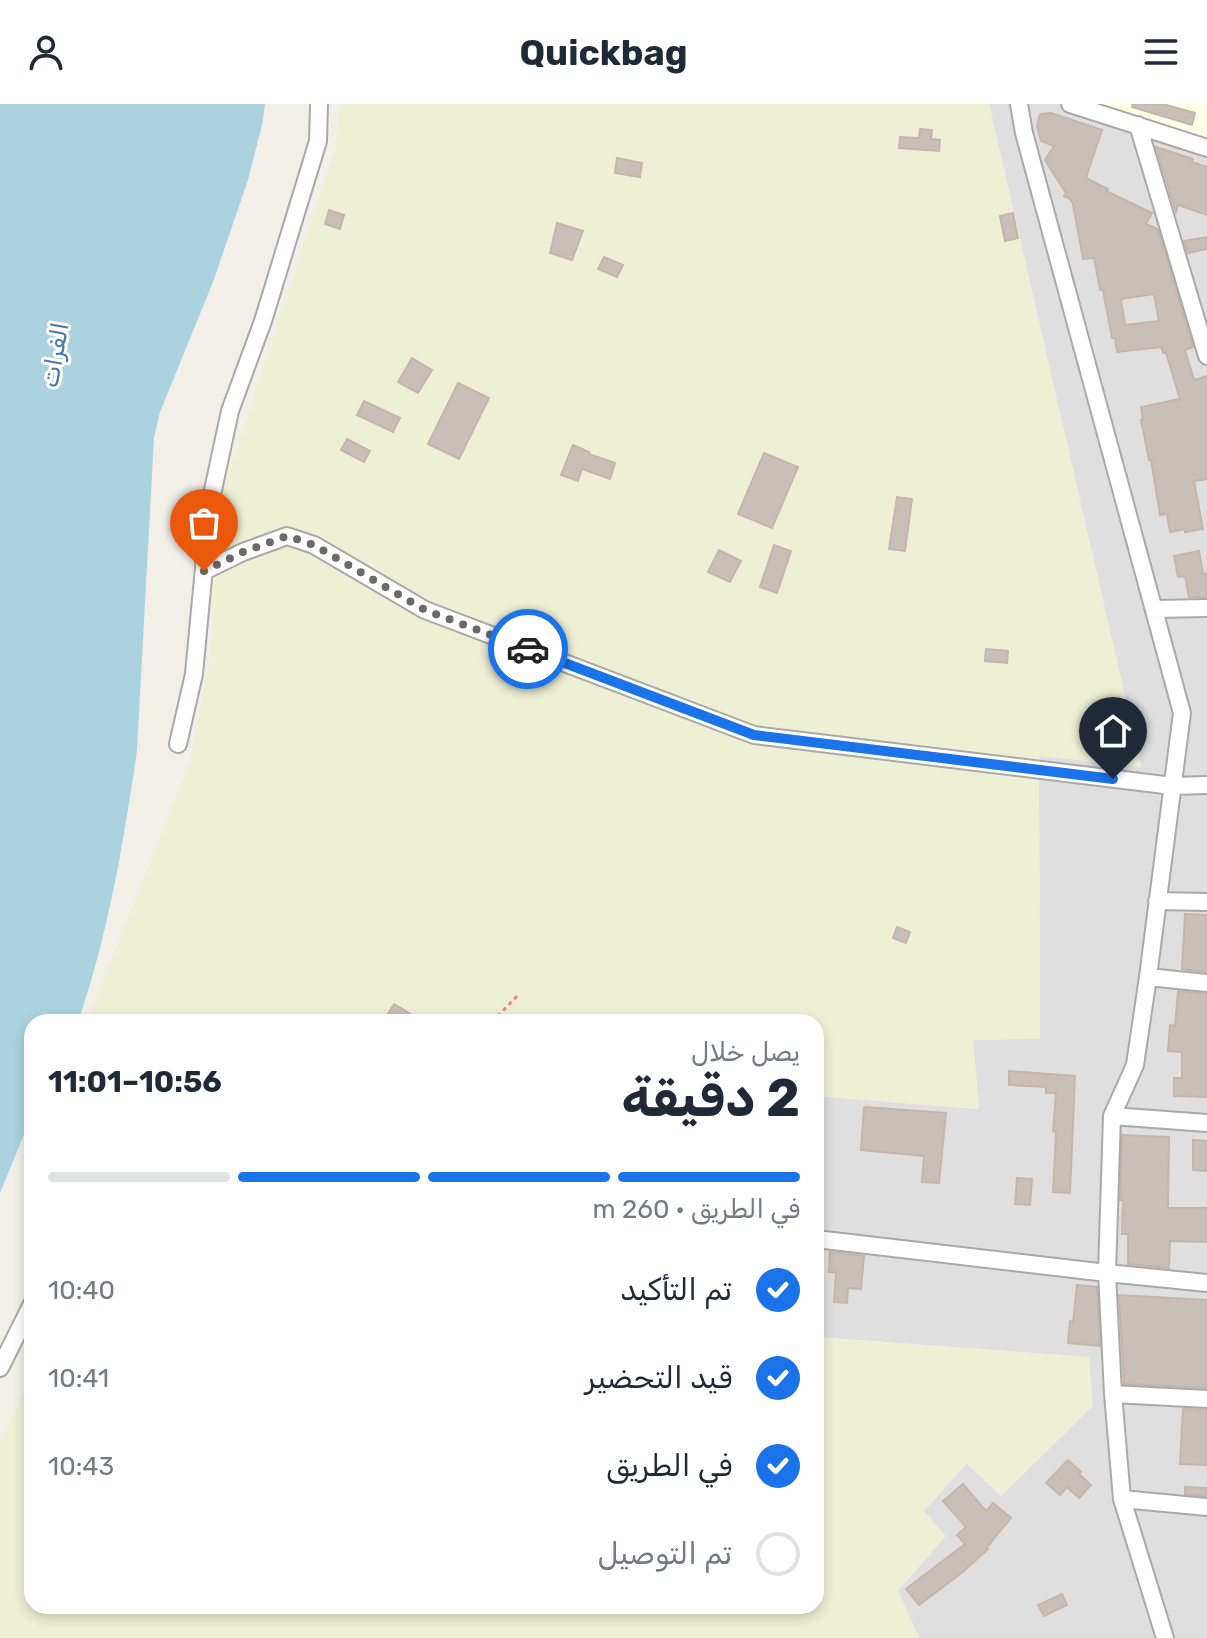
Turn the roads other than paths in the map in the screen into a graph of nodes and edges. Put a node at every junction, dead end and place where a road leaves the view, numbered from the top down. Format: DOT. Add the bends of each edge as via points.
graph roads {
  1 [pos="319,104"];
  2 [pos="1019,104"];
  3 [pos="1070,104"];
  4 [pos="1138,125"];
  5 [pos="1207,148"];
  6 [pos="1207,356"];
  7 [pos="204,571"];
  8 [pos="1207,608"];
  9 [pos="1154,609"];
  10 [pos="178,744"];
  11 [pos="1207,785"];
  12 [pos="1173,786"];
  13 [pos="1157,901"];
  14 [pos="1207,902"];
  15 [pos="1148,977"];
  16 [pos="1207,983"];
  17 [pos="1112,1116"];
  18 [pos="1207,1123"];
  19 [pos="824,1240"];
  20 [pos="1107,1273"];
  21 [pos="1207,1283"];
  22 [pos="24,1320"];
  23 [pos="0,1368"];
  24 [pos="1113,1394"];
  25 [pos="1207,1399"];
  26 [pos="1122,1499"];
  27 [pos="1207,1507"];
  28 [pos="1165,1638"];
  1 -- 7 [label="street" via="318,141 230,411 210,504"];
  2 -- 9 [label="street"];
  3 -- 4 [label="street"];
  4 -- 5 [label="street"];
  4 -- 6 [label="street"];
  7 -- 10 [label="street" via="194,674"];
  7 -- 12 [label="street" via="287,536 314,545 425,610 754,735"];
  8 -- 9 [label="street"];
  9 -- 12 [label="street" via="1182,713"];
  11 -- 12 [label="street"];
  12 -- 13 [label="street"];
  13 -- 14 [label="street"];
  13 -- 15 [label="street"];
  15 -- 16 [label="street"];
  15 -- 17 [label="street" via="1135,1065"];
  17 -- 18 [label="street"];
  17 -- 20 [label="street"];
  19 -- 20 [label="street"];
  20 -- 21 [label="street"];
  20 -- 24 [label="street"];
  22 -- 23 [label="street"];
  24 -- 25 [label="street"];
  24 -- 26 [label="street"];
  26 -- 27 [label="street"];
  26 -- 28 [label="street"];
}
